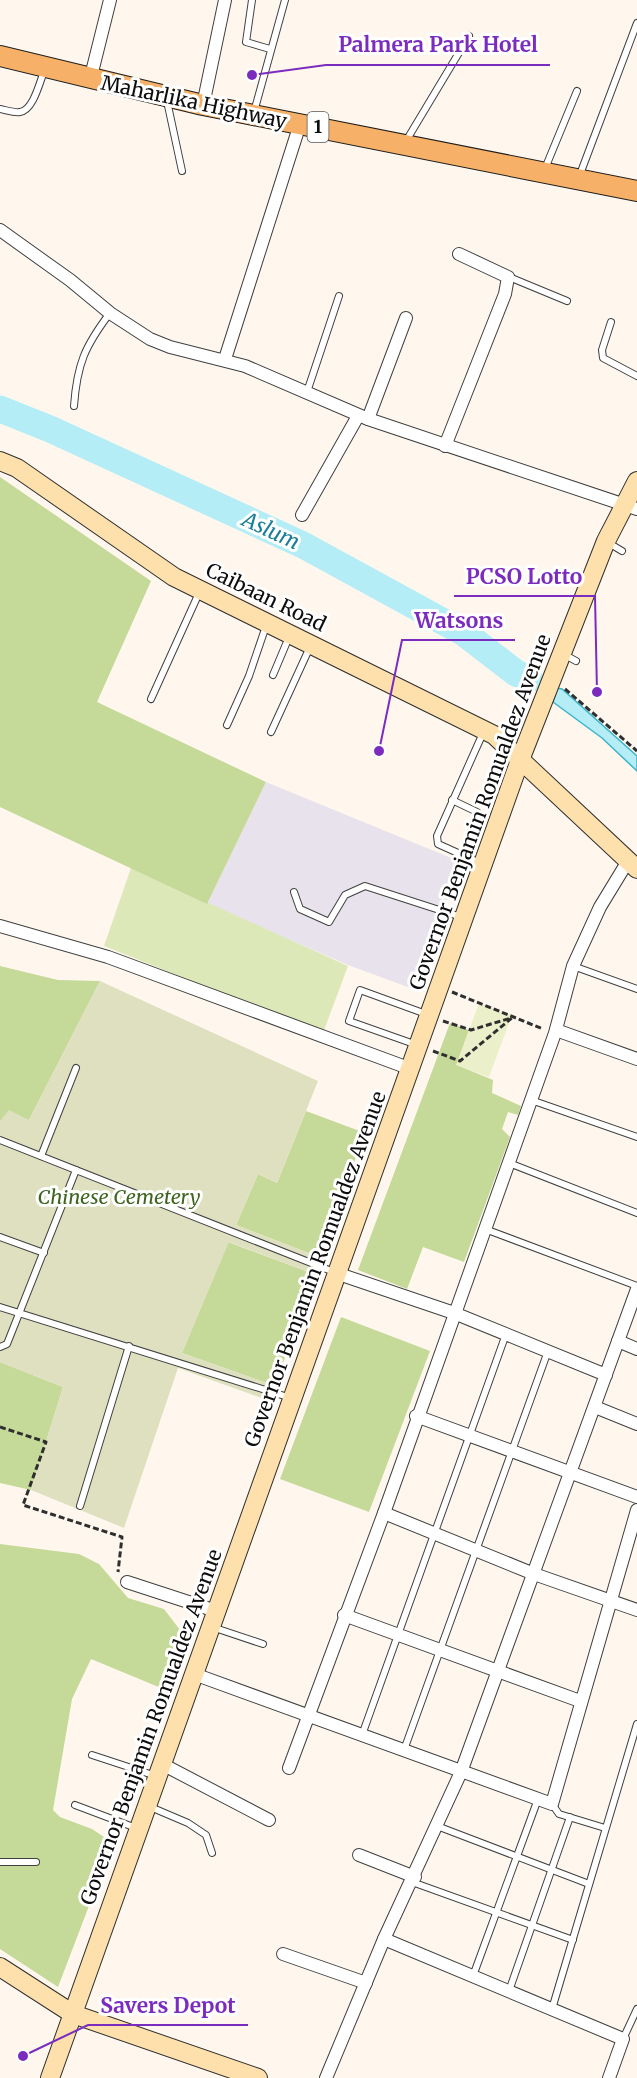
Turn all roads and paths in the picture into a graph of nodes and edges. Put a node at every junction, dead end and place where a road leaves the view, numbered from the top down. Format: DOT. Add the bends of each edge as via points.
graph roads {
  1 [pos="110,0"];
  2 [pos="225,0"];
  3 [pos="252,0"];
  4 [pos="285,0"];
  5 [pos="637,23"];
  6 [pos="469,36"];
  7 [pos="270,49"];
  8 [pos="0,56"];
  9 [pos="46,68"];
  10 [pos="90,80"];
  11 [pos="577,91"];
  12 [pos="166,96"];
  13 [pos="203,105"];
  14 [pos="0,109"];
  15 [pos="253,115"];
  16 [pos="300,124"];
  17 [pos="404,145"];
  18 [pos="182,171"];
  19 [pos="543,172"];
  20 [pos="578,179"];
  21 [pos="637,191"];
  22 [pos="0,230"];
  23 [pos="459,254"];
  24 [pos="508,277"];
  25 [pos="339,296"];
  26 [pos="567,301"];
  27 [pos="110,313"];
  28 [pos="406,318"];
  29 [pos="611,322"];
  30 [pos="225,359"];
  31 [pos="637,376"];
  32 [pos="307,392"];
  33 [pos="74,406"];
  34 [pos="363,418"];
  35 [pos="445,446"];
  36 [pos="0,461"];
  37 [pos="637,481"];
  38 [pos="630,507"];
  39 [pos="302,514"];
  40 [pos="606,541"];
  41 [pos="622,551"];
  42 [pos="200,591"];
  43 [pos="267,623"];
  44 [pos="291,634"];
  45 [pos="311,644"];
  46 [pos="273,675"];
  47 [pos="552,678"];
  48 [pos="151,699"];
  49 [pos="227,725"];
  50 [pos="484,730"];
  51 [pos="271,732"];
  52 [pos="637,751"];
  53 [pos="520,760"];
  54 [pos="452,801"];
  55 [pos="477,812"];
  56 [pos="483,864"];
  57 [pos="632,865"];
  58 [pos="294,892"];
  59 [pos="464,918"];
  60 [pos="0,926"];
  61 [pos="573,966"];
  62 [pos="440,986"];
  63 [pos="637,989"];
  64 [pos="429,1015"];
  65 [pos="513,1017"];
  66 [pos="555,1031"];
  67 [pos="419,1045"];
  68 [pos="637,1059"];
  69 [pos="76,1068"];
  70 [pos="411,1069"];
  71 [pos="531,1100"];
  72 [pos="637,1137"];
  73 [pos="0,1140"];
  74 [pos="41,1156"];
  75 [pos="508,1162"];
  76 [pos="76,1170"];
  77 [pos="637,1213"];
  78 [pos="484,1229"];
  79 [pos="0,1237"];
  80 [pos="44,1253"];
  81 [pos="336,1273"];
  82 [pos="637,1287"];
  83 [pos="0,1307"];
  84 [pos="19,1313"];
  85 [pos="454,1313"];
  86 [pos="506,1334"];
  87 [pos="618,1341"];
  88 [pos="129,1346"];
  89 [pos="0,1347"];
  90 [pos="637,1349"];
  91 [pos="548,1351"];
  92 [pos="606,1375"];
  93 [pos="291,1398"];
  94 [pos="595,1407"];
  95 [pos="416,1416"];
  96 [pos="637,1424"];
  97 [pos="0,1427"];
  98 [pos="469,1434"];
  99 [pos="513,1450"];
  100 [pos="571,1473"];
  101 [pos="637,1497"];
  102 [pos="80,1506"];
  103 [pos="637,1510"];
  104 [pos="384,1514"];
  105 [pos="434,1534"];
  106 [pos="477,1552"];
  107 [pos="534,1574"];
  108 [pos="127,1582"];
  109 [pos="609,1602"];
  110 [pos="637,1610"];
  111 [pos="344,1615"];
  112 [pos="214,1619"];
  113 [pos="398,1635"];
  114 [pos="263,1644"];
  115 [pos="442,1650"];
  116 [pos="498,1671"];
  117 [pos="194,1674"];
  118 [pos="580,1701"];
  119 [pos="309,1717"];
  120 [pos="637,1724"];
  121 [pos="362,1735"];
  122 [pos="404,1750"];
  123 [pos="92,1755"];
  124 [pos="289,1768"];
  125 [pos="159,1770"];
  126 [pos="461,1772"];
  127 [pos="538,1799"];
  128 [pos="552,1804"];
  129 [pos="75,1806"];
  130 [pos="148,1806"];
  131 [pos="570,1817"];
  132 [pos="269,1820"];
  133 [pos="437,1826"];
  134 [pos="605,1828"];
  135 [pos="139,1829"];
  136 [pos="212,1853"];
  137 [pos="359,1855"];
  138 [pos="516,1858"];
  139 [pos="0,1862"];
  140 [pos="36,1862"];
  141 [pos="550,1870"];
  142 [pos="413,1879"];
  143 [pos="589,1884"];
  144 [pos="496,1912"];
  145 [pos="531,1924"];
  146 [pos="384,1939"];
  147 [pos="573,1940"];
  148 [pos="283,1954"];
  149 [pos="0,1967"];
  150 [pos="473,1976"];
  151 [pos="366,1983"];
  152 [pos="509,1991"];
  153 [pos="552,2009"];
  154 [pos="637,2009"];
  155 [pos="73,2014"];
  156 [pos="623,2039"];
  157 [pos="50,2078"];
  158 [pos="258,2078"];
  159 [pos="326,2078"];
  160 [pos="609,2078"];
  1 -- 10 [label="street"];
  2 -- 13 [label="street"];
  3 -- 7 [label="lane" via="246,42"];
  4 -- 7 [label="lane"];
  5 -- 20 [label="lane"];
  6 -- 17 [label="lane"];
  7 -- 15 [label="lane"];
  8 -- 9 [label="main road, Maharlika Highway / 1"];
  9 -- 10 [label="main road, Maharlika Highway / 1"];
  9 -- 14 [label="lane" via="26,109"];
  10 -- 12 [label="main road, Maharlika Highway / 1"];
  11 -- 19 [label="lane"];
  12 -- 13 [label="main road, Maharlika Highway / 1"];
  12 -- 18 [label="lane"];
  13 -- 15 [label="main road, Maharlika Highway / 1"];
  15 -- 16 [label="main road, Maharlika Highway / 1"];
  16 -- 17 [label="main road, Maharlika Highway / 1"];
  16 -- 30 [label="street"];
  17 -- 19 [label="main road, Maharlika Highway / 1"];
  19 -- 20 [label="main road, Maharlika Highway / 1"];
  20 -- 21 [label="main road, Maharlika Highway / 1"];
  22 -- 27 [label="street" via="70,279"];
  23 -- 24 [label="street"];
  24 -- 26 [label="lane"];
  24 -- 35 [label="street" via="506,294"];
  25 -- 32 [label="lane"];
  27 -- 30 [label="street" via="170,347"];
  27 -- 33 [label="lane" via="84,352 76,373"];
  28 -- 34 [label="street"];
  29 -- 31 [label="lane" via="603,358"];
  30 -- 32 [label="street"];
  32 -- 34 [label="street"];
  34 -- 35 [label="street"];
  34 -- 39 [label="street"];
  35 -- 38 [label="street"];
  36 -- 42 [label="main road, Caibaan Road" via="17,468"];
  37 -- 38 [label="main road, Governor Benjamin Romualdez Avenue"];
  38 -- 40 [label="main road, Governor Benjamin Romualdez Avenue"];
  40 -- 41 [label="lane"];
  40 -- 47 [label="main road, Governor Benjamin Romualdez Avenue" via="569,657"];
  42 -- 43 [label="main road, Caibaan Road"];
  42 -- 48 [label="lane"];
  43 -- 44 [label="main road, Caibaan Road"];
  43 -- 49 [label="lane"];
  44 -- 45 [label="main road, Caibaan Road"];
  44 -- 46 [label="lane"];
  45 -- 50 [label="main road, Caibaan Road"];
  45 -- 51 [label="lane"];
  47 -- 52 [label="path"];
  47 -- 53 [label="main road, Governor Benjamin Romualdez Avenue"];
  50 -- 53 [label="main road, Caibaan Road"];
  50 -- 54 [label="lane"];
  53 -- 56 [label="main road, Governor Benjamin Romualdez Avenue"];
  53 -- 57 [label="main road, Caibaan Road"];
  54 -- 55 [label="lane"];
  54 -- 56 [label="lane" via="437,836 438,844"];
  56 -- 59 [label="main road, Governor Benjamin Romualdez Avenue"];
  57 -- 61 [label="street" via="600,907"];
  58 -- 59 [label="lane" via="300,909 329,922 345,895 365,886"];
  59 -- 62 [label="main road, Governor Benjamin Romualdez Avenue"];
  60 -- 70 [label="street" via="108,957"];
  61 -- 63 [label="lane"];
  61 -- 66 [label="street"];
  62 -- 64 [label="main road, Governor Benjamin Romualdez Avenue"];
  62 -- 65 [label="path"];
  64 -- 65 [label="path" via="471,1030"];
  64 -- 67 [label="main road, Governor Benjamin Romualdez Avenue"];
  64 -- 67 [label="lane" via="360,990 349,1021"];
  65 -- 66 [label="path"];
  65 -- 67 [label="path" via="460,1061"];
  66 -- 68 [label="street"];
  66 -- 71 [label="street"];
  67 -- 70 [label="main road, Governor Benjamin Romualdez Avenue"];
  69 -- 74 [label="lane"];
  70 -- 81 [label="main road, Governor Benjamin Romualdez Avenue"];
  71 -- 72 [label="lane"];
  71 -- 75 [label="street"];
  73 -- 74 [label="lane"];
  74 -- 76 [label="lane"];
  75 -- 77 [label="lane"];
  75 -- 78 [label="street"];
  76 -- 80 [label="lane"];
  76 -- 81 [label="lane"];
  78 -- 82 [label="lane"];
  78 -- 85 [label="street"];
  79 -- 80 [label="lane"];
  80 -- 84 [label="lane"];
  81 -- 85 [label="street"];
  81 -- 93 [label="main road, Governor Benjamin Romualdez Avenue"];
  82 -- 87 [label="street"];
  83 -- 84 [label="lane"];
  84 -- 88 [label="lane"];
  84 -- 89 [label="lane" via="7,1344"];
  85 -- 86 [label="street"];
  85 -- 95 [label="street"];
  86 -- 91 [label="street"];
  86 -- 98 [label="lane"];
  87 -- 90 [label="street"];
  87 -- 92 [label="street"];
  88 -- 93 [label="lane"];
  88 -- 102 [label="lane"];
  91 -- 92 [label="street"];
  91 -- 99 [label="lane"];
  92 -- 94 [label="street"];
  93 -- 112 [label="main road, Governor Benjamin Romualdez Avenue"];
  94 -- 96 [label="street"];
  94 -- 100 [label="street"];
  95 -- 98 [label="street"];
  95 -- 104 [label="street"];
  97 -- 108 [label="path" via="46,1442 23,1505 122,1537 117,1578"];
  98 -- 99 [label="street"];
  98 -- 105 [label="lane"];
  99 -- 100 [label="street"];
  99 -- 106 [label="lane"];
  100 -- 101 [label="street"];
  100 -- 107 [label="street"];
  103 -- 109 [label="street"];
  104 -- 105 [label="street"];
  104 -- 111 [label="street"];
  105 -- 106 [label="street"];
  105 -- 113 [label="lane"];
  106 -- 107 [label="street"];
  106 -- 115 [label="lane"];
  107 -- 109 [label="street"];
  107 -- 116 [label="street"];
  108 -- 112 [label="street"];
  109 -- 110 [label="street"];
  109 -- 118 [label="street"];
  111 -- 113 [label="street"];
  111 -- 119 [label="street"];
  112 -- 114 [label="lane"];
  112 -- 117 [label="main road, Governor Benjamin Romualdez Avenue"];
  113 -- 115 [label="street"];
  113 -- 121 [label="lane"];
  115 -- 116 [label="street"];
  115 -- 122 [label="lane"];
  116 -- 118 [label="street"];
  116 -- 126 [label="street"];
  117 -- 119 [label="street"];
  117 -- 125 [label="main road, Governor Benjamin Romualdez Avenue"];
  118 -- 128 [label="street"];
  119 -- 121 [label="street"];
  119 -- 124 [label="street"];
  120 -- 134 [label="lane"];
  121 -- 122 [label="street"];
  122 -- 126 [label="street"];
  123 -- 125 [label="lane"];
  125 -- 130 [label="main road, Governor Benjamin Romualdez Avenue"];
  125 -- 132 [label="street"];
  126 -- 127 [label="street"];
  126 -- 133 [label="street"];
  127 -- 128 [label="street"];
  127 -- 138 [label="lane"];
  128 -- 131 [label="lane" via="559,1814"];
  129 -- 135 [label="lane"];
  130 -- 135 [label="main road, Governor Benjamin Romualdez Avenue"];
  130 -- 136 [label="lane" via="206,1835"];
  131 -- 134 [label="lane"];
  131 -- 141 [label="lane"];
  133 -- 138 [label="lane"];
  133 -- 142 [label="street"];
  134 -- 143 [label="lane"];
  135 -- 155 [label="main road, Governor Benjamin Romualdez Avenue"];
  137 -- 142 [label="street"];
  138 -- 141 [label="lane"];
  138 -- 144 [label="lane"];
  139 -- 140 [label="lane"];
  141 -- 143 [label="lane"];
  141 -- 145 [label="lane"];
  142 -- 144 [label="lane"];
  142 -- 146 [label="street"];
  143 -- 147 [label="lane"];
  144 -- 145 [label="lane"];
  144 -- 150 [label="lane"];
  145 -- 147 [label="lane"];
  145 -- 152 [label="lane"];
  146 -- 150 [label="street"];
  146 -- 151 [label="street"];
  147 -- 153 [label="lane"];
  148 -- 151 [label="street"];
  149 -- 155 [label="main road"];
  150 -- 152 [label="street"];
  151 -- 159 [label="street"];
  152 -- 153 [label="street"];
  153 -- 156 [label="street"];
  154 -- 156 [label="lane"];
  155 -- 157 [label="main road, Governor Benjamin Romualdez Avenue"];
  155 -- 158 [label="main road"];
  156 -- 160 [label="street"];
}
